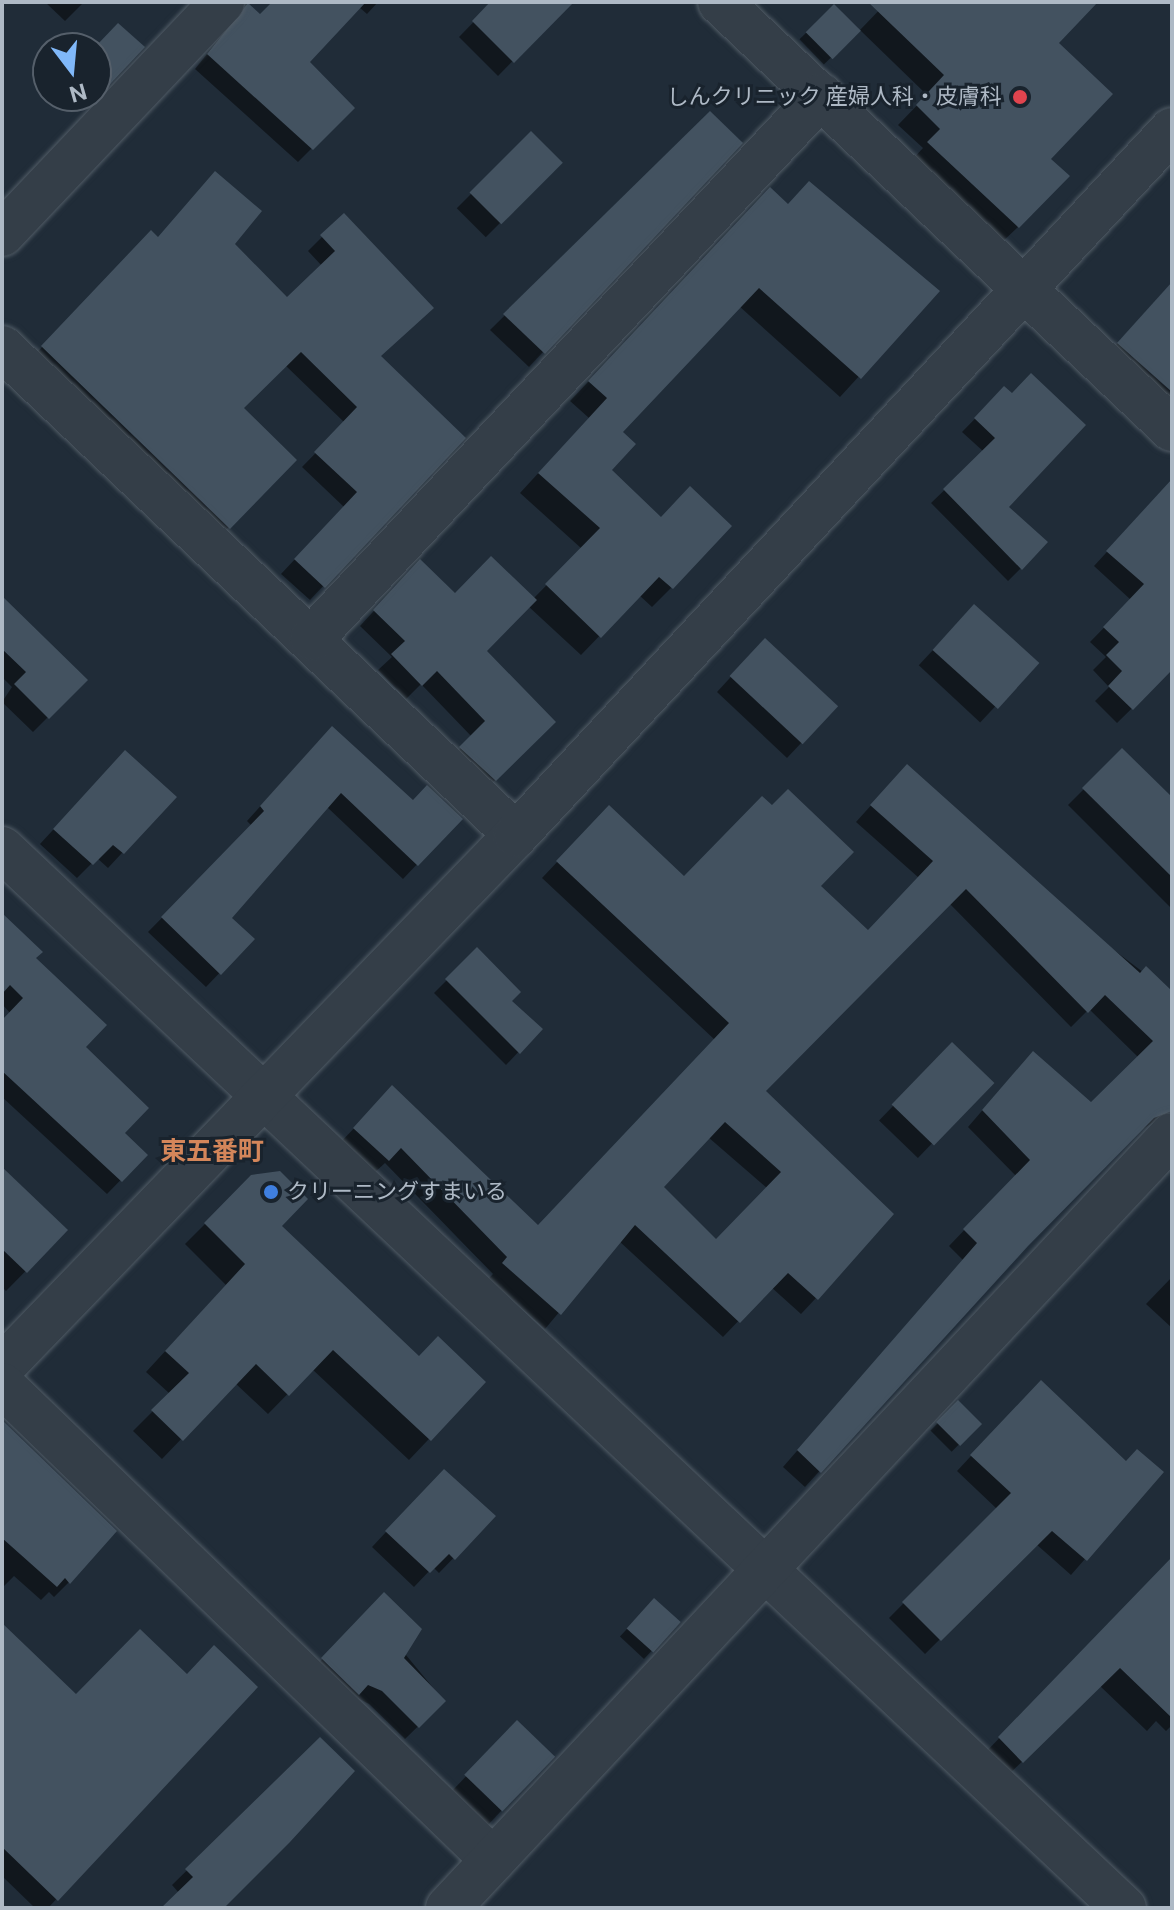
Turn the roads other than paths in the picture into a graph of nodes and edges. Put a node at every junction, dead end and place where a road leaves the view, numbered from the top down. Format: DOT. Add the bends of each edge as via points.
graph roads {
  1 [pos="222,2"];
  2 [pos="720,2"];
  3 [pos="821,96"];
  4 [pos="1172,130"];
  5 [pos="2,234"];
  6 [pos="1021,289"];
  7 [pos="2,348"];
  8 [pos="1172,429"];
  9 [pos="312,638"];
  10 [pos="516,835"];
  11 [pos="2,849"];
  12 [pos="262,1094"];
  13 [pos="1172,1135"];
  14 [pos="2,1367"];
  15 [pos="2,1385"];
  16 [pos="769,1573"];
  17 [pos="493,1860"];
  18 [pos="448,1908"];
  19 [pos="1124,1908"];
  1 -- 5 [label="street"];
  2 -- 3 [label="street"];
  3 -- 6 [label="street"];
  3 -- 9 [label="street"];
  4 -- 6 [label="street"];
  6 -- 8 [label="street"];
  6 -- 10 [label="street"];
  7 -- 9 [label="street"];
  9 -- 10 [label="street"];
  10 -- 12 [label="street"];
  11 -- 12 [label="street"];
  12 -- 14 [label="street"];
  12 -- 16 [label="street"];
  13 -- 16 [label="street"];
  15 -- 17 [label="street"];
  16 -- 17 [label="street"];
  16 -- 19 [label="street"];
  17 -- 18 [label="street"];
}
